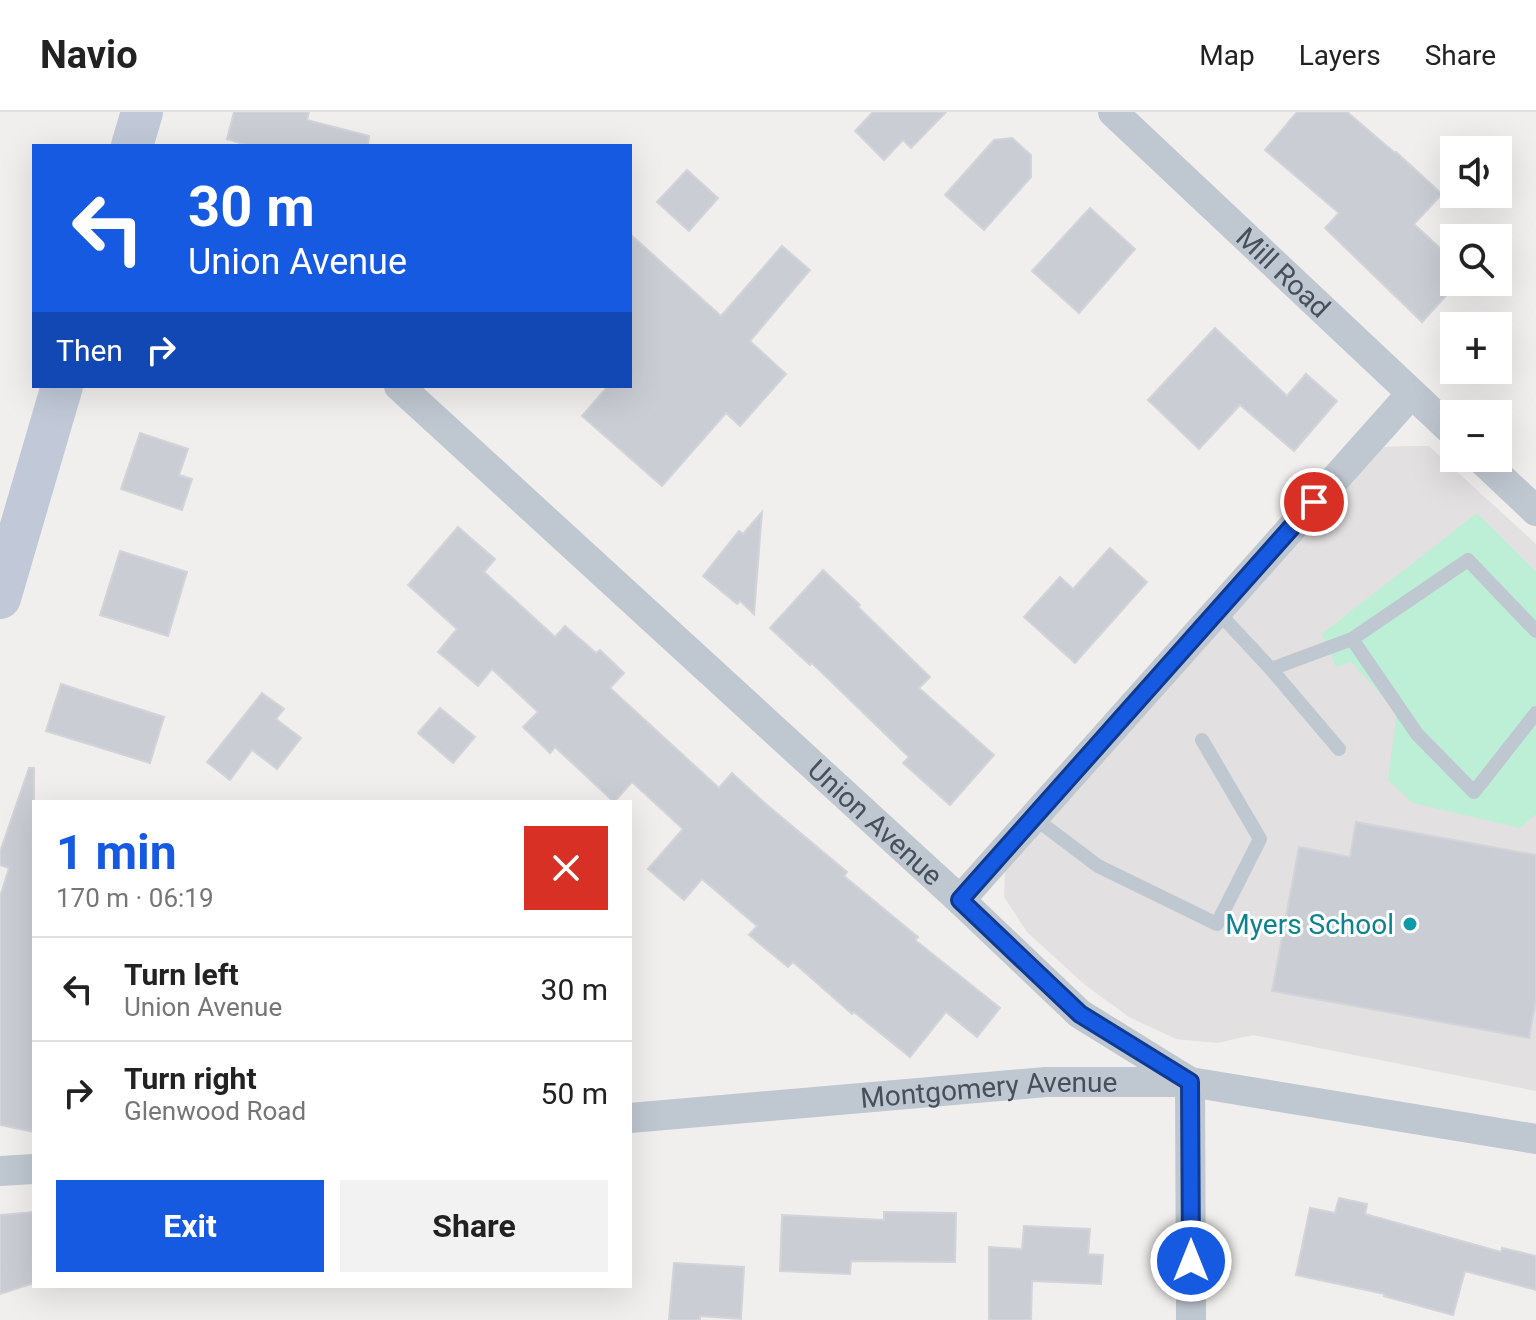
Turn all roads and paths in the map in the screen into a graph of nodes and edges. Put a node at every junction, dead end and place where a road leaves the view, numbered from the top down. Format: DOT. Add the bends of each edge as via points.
graph roads {
  1 [pos="1113,112"];
  2 [pos="61,388"];
  3 [pos="401,388"];
  4 [pos="1411,394"];
  5 [pos="1440,420"];
  6 [pos="1495,472"];
  7 [pos="1536,511"];
  8 [pos="6,554"];
  9 [pos="0,598"];
  10 [pos="1217,611"];
  11 [pos="1536,631"];
  12 [pos="1352,639"];
  13 [pos="1271,669"];
  14 [pos="1536,713"];
  15 [pos="1202,740"];
  16 [pos="1339,749"];
  17 [pos="1033,817"];
  18 [pos="960,900"];
  19 [pos="1190,1082"];
  20 [pos="632,1118"];
  21 [pos="1536,1139"];
  22 [pos="32,1169"];
  23 [pos="0,1171"];
  24 [pos="1191,1320"];
  1 -- 4 [label="street, Mill Road"];
  2 -- 8 [label="street"];
  3 -- 18 [label="street, Union Avenue"];
  4 -- 5 [label="street, Mill Road"];
  4 -- 10 [label="street"];
  6 -- 7 [label="street"];
  8 -- 9 [label="street"];
  10 -- 13 [label="lane"];
  10 -- 17 [label="street"];
  11 -- 12 [label="lane" via="1468,560"];
  12 -- 13 [label="lane"];
  12 -- 14 [label="lane" via="1417,734 1474,792"];
  13 -- 16 [label="lane"];
  15 -- 17 [label="lane" via="1260,839 1217,924 1098,866"];
  17 -- 18 [label="street"];
  18 -- 19 [label="street, Union Avenue" via="1080,1014"];
  19 -- 20 [label="street, Montgomery Avenue" via="1046,1082"];
  19 -- 21 [label="street, Montgomery Avenue"];
  19 -- 24 [label="street"];
  22 -- 23 [label="street"];
}
